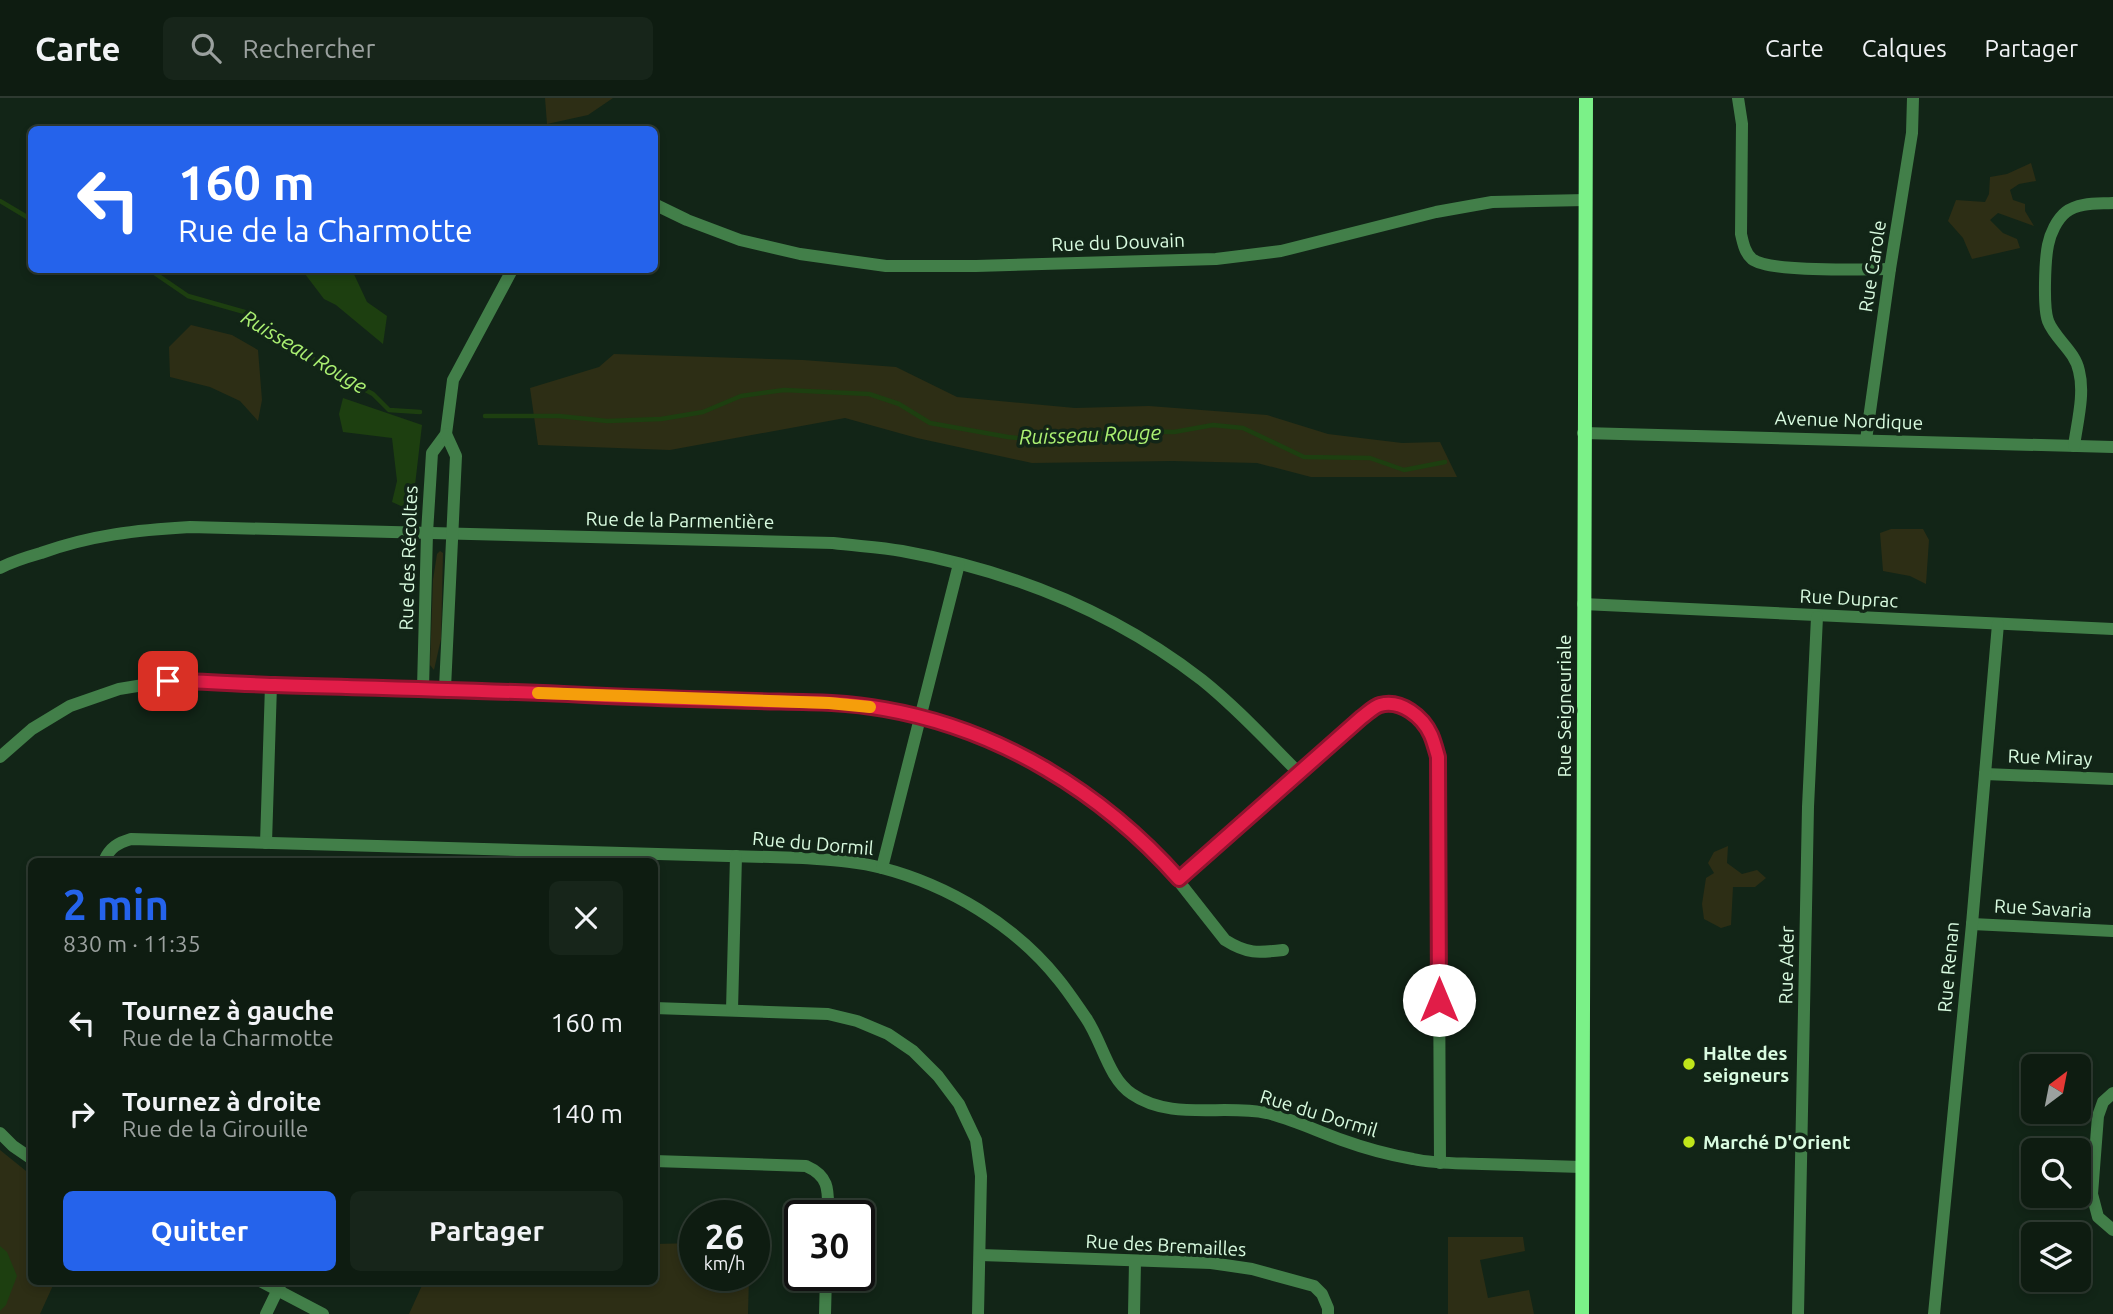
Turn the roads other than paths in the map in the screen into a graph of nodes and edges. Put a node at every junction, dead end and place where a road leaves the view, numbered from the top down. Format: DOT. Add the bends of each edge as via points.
graph roads {
  1 [pos="1586,98"];
  2 [pos="1738,98"];
  3 [pos="1913,98"];
  4 [pos="1586,200"];
  5 [pos="2113,203"];
  6 [pos="658,206"];
  7 [pos="1890,269"];
  8 [pos="510,273"];
  9 [pos="1583,433"];
  10 [pos="446,434"];
  11 [pos="1867,440"];
  12 [pos="2074,446"];
  13 [pos="2113,447"];
  14 [pos="427,533"];
  15 [pos="452,534"];
  16 [pos="959,564"];
  17 [pos="0,568"];
  18 [pos="1583,604"];
  19 [pos="1817,617"];
  20 [pos="1998,624"];
  21 [pos="2113,629"];
  22 [pos="271,685"];
  23 [pos="424,688"];
  24 [pos="445,688"];
  25 [pos="920,717"];
  26 [pos="0,757"];
  27 [pos="1298,772"];
  28 [pos="1985,774"];
  29 [pos="2113,779"];
  30 [pos="265,843"];
  31 [pos="736,856"];
  32 [pos="105,858"];
  33 [pos="883,868"];
  34 [pos="1179,879"];
  35 [pos="1972,924"];
  36 [pos="2113,931"];
  37 [pos="1283,950"];
  38 [pos="658,1008"];
  39 [pos="732,1010"];
  40 [pos="2113,1093"];
  41 [pos="0,1133"];
  42 [pos="28,1156"];
  43 [pos="658,1161"];
  44 [pos="1440,1163"];
  45 [pos="1583,1167"];
  46 [pos="828,1200"];
  47 [pos="2113,1230"];
  48 [pos="980,1255"];
  49 [pos="1135,1261"];
  50 [pos="280,1286"];
  51 [pos="826,1291"];
  52 [pos="266,1314"];
  53 [pos="323,1314"];
  54 [pos="825,1314"];
  55 [pos="978,1314"];
  56 [pos="1134,1314"];
  57 [pos="1328,1314"];
  58 [pos="1582,1314"];
  59 [pos="1798,1314"];
  60 [pos="1934,1314"];
  1 -- 4 [label="street, Rue Seigneuriale"];
  2 -- 7 [label="street" via="1741,234 1752,259 1780,267"];
  3 -- 7 [label="street, Rue Carole" via="1912,133"];
  4 -- 6 [label="street, Rue du Douvain" via="1492,202 1281,251 1216,258 976,266 886,266 800,254 740,240"];
  4 -- 9 [label="street, Rue Seigneuriale"];
  5 -- 12 [label="street" via="2078,205 2065,213 2048,245 2048,322 2079,370"];
  7 -- 11 [label="street, Rue Carole"];
  8 -- 10 [label="street, Rue des Récoltes" via="453,380"];
  9 -- 11 [label="street, Avenue Nordique"];
  9 -- 18 [label="street, Rue Seigneuriale"];
  10 -- 14 [label="street, Rue des Récoltes" via="432,453"];
  10 -- 15 [label="street, Rue des Récoltes" via="456,456"];
  11 -- 12 [label="street, Avenue Nordique"];
  12 -- 13 [label="street, Avenue Nordique"];
  14 -- 15 [label="street, Rue de la Parmentière"];
  14 -- 17 [label="street, Rue de la Parmentière" via="190,527 131,531 69,543"];
  14 -- 23 [label="street, Rue des Récoltes"];
  15 -- 16 [label="street, Rue de la Parmentière" via="834,543"];
  15 -- 24 [label="street, Rue des Récoltes"];
  16 -- 25 [label="street"];
  16 -- 27 [label="street, Rue de la Parmentière" via="1042,588 1138,637 1202,681"];
  18 -- 19 [label="street, Rue Duprac"];
  18 -- 45 [label="street, Rue Seigneuriale"];
  19 -- 20 [label="street, Rue Duprac"];
  19 -- 59 [label="street, Rue Ader" via="1808,807"];
  20 -- 21 [label="street, Rue Duprac"];
  20 -- 28 [label="street, Rue Renan"];
  22 -- 23 [label="street"];
  22 -- 26 [label="street" via="168,681 119,689 70,706 32,729"];
  22 -- 30 [label="street"];
  23 -- 24 [label="street"];
  24 -- 25 [label="street" via="829,703"];
  25 -- 33 [label="street"];
  25 -- 34 [label="street" via="1000,745 1076,786 1137,836"];
  27 -- 34 [label="street"];
  27 -- 44 [label="street" via="1378,706 1408,709 1431,734 1438,757"];
  28 -- 29 [label="street, Rue Miray"];
  28 -- 35 [label="street, Rue Renan"];
  30 -- 31 [label="street, Rue du Dormil"];
  30 -- 32 [label="street, Rue du Dormil" via="131,839 117,843"];
  31 -- 33 [label="street, Rue du Dormil" via="847,861"];
  31 -- 39 [label="street"];
  33 -- 44 [label="street, Rue du Dormil" via="965,901 1029,948 1090,1024 1115,1075 1130,1093 1150,1105 1266,1113 1345,1141"];
  34 -- 37 [label="street" via="1225,940 1255,953"];
  35 -- 36 [label="street, Rue Savaria"];
  35 -- 60 [label="street, Rue Renan"];
  38 -- 39 [label="street"];
  39 -- 48 [label="street" via="828,1014 888,1034 913,1051 959,1104 976,1140 981,1176"];
  40 -- 47 [label="street" via="2098,1116 2092,1194 2098,1217"];
  41 -- 42 [label="street"];
  43 -- 46 [label="street" via="806,1166 825,1179"];
  44 -- 45 [label="street, Rue du Dormil"];
  45 -- 58 [label="street, Rue Seigneuriale"];
  48 -- 49 [label="street, Rue des Bremailles"];
  48 -- 55 [label="street"];
  49 -- 56 [label="street"];
  49 -- 57 [label="street, Rue des Bremailles" via="1211,1263 1301,1281 1322,1294"];
  50 -- 52 [label="street"];
  50 -- 53 [label="street"];
  51 -- 54 [label="street"];
}
